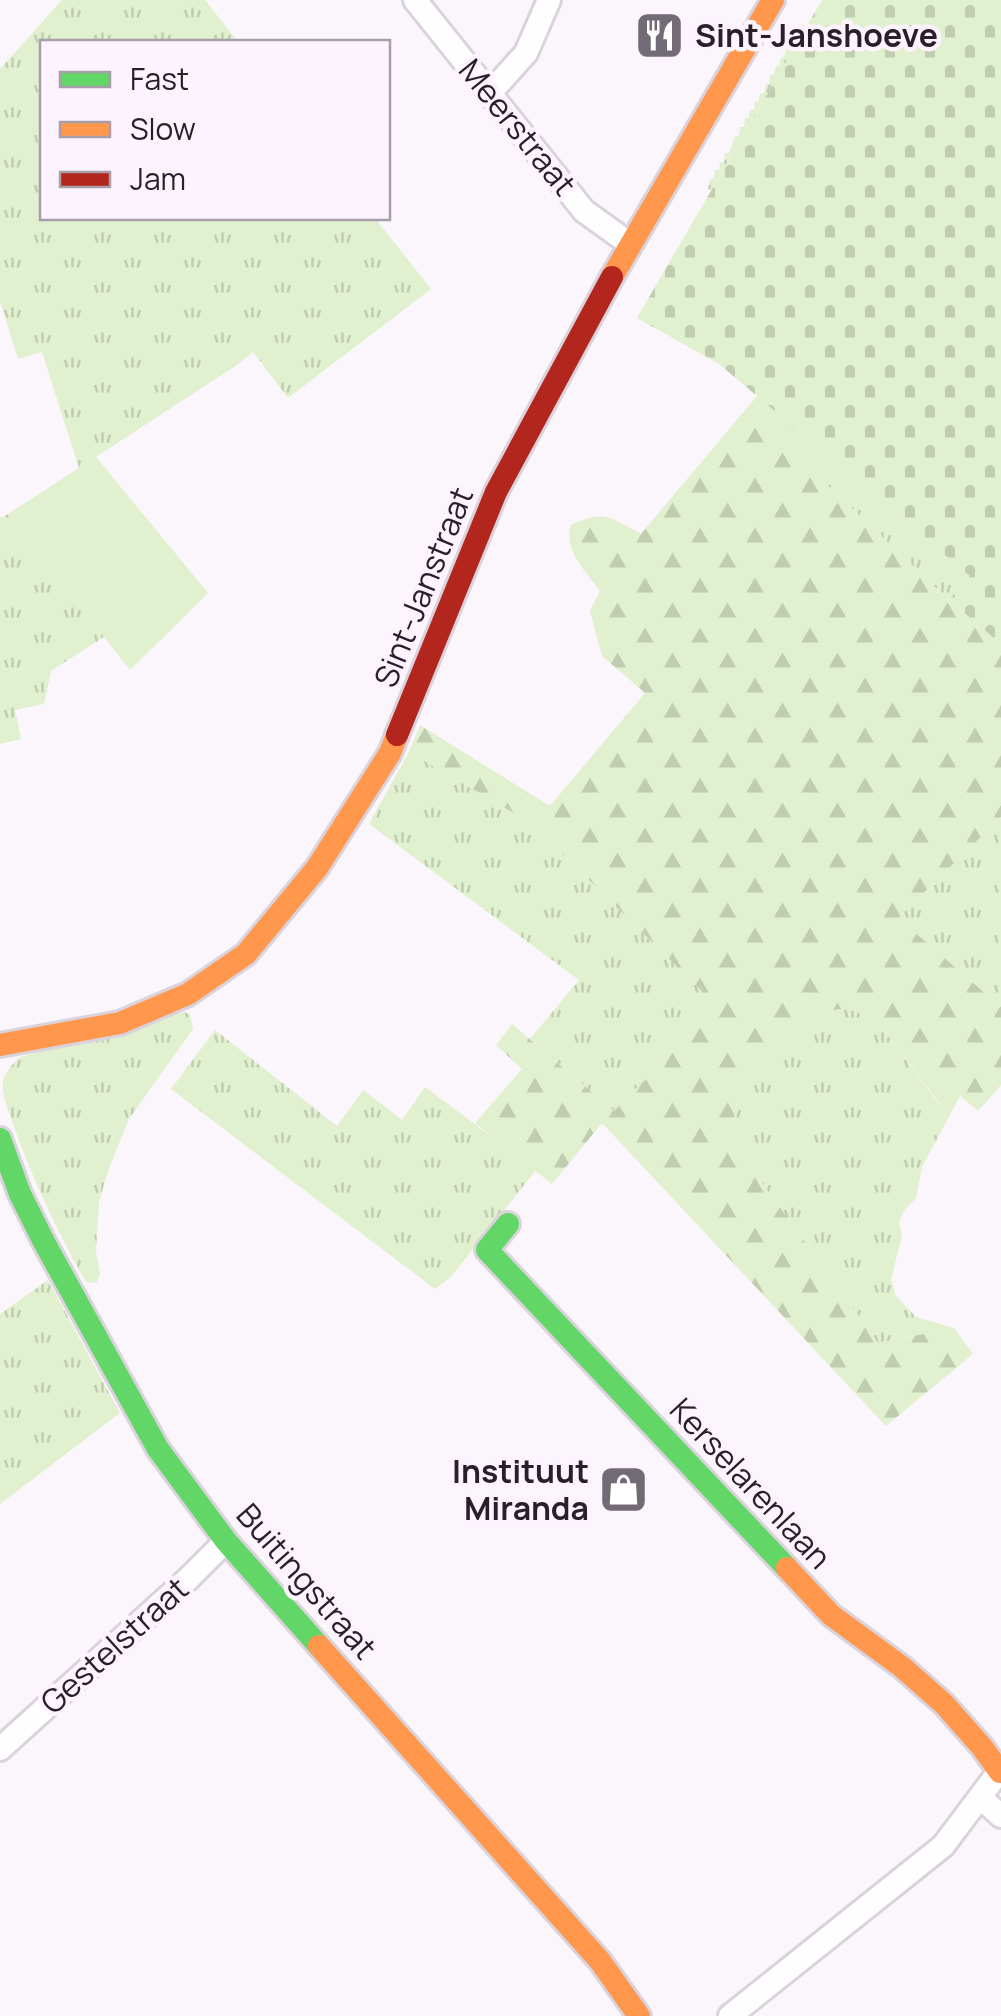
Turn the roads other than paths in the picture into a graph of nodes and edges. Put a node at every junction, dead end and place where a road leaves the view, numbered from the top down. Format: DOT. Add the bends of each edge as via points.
graph roads {
  1 [pos="415,0"];
  2 [pos="549,0"];
  3 [pos="774,0"];
  4 [pos="490,92"];
  5 [pos="630,244"];
  6 [pos="0,1045"];
  7 [pos="0,1139"];
  8 [pos="508,1224"];
  9 [pos="226,1540"];
  10 [pos="0,1749"];
  11 [pos="1000,1771"];
  12 [pos="981,1798"];
  13 [pos="1001,1816"];
  14 [pos="639,2016"];
  15 [pos="730,2016"];
  1 -- 4 [label="street, Meerstraat"];
  2 -- 4 [label="street" via="526,53"];
  3 -- 5 [label="street, Sint-Janstraat"];
  4 -- 5 [label="street, Meerstraat" via="584,210"];
  5 -- 6 [label="street, Sint-Janstraat" via="496,492 390,753 317,868 246,954 188,994 120,1023"];
  7 -- 9 [label="street, Buitingstraat" via="44,1242 158,1449"];
  8 -- 11 [label="street, Kerselarenlaan" via="487,1250 831,1615 936,1695"];
  9 -- 10 [label="street, Gestelstraat"];
  9 -- 14 [label="street, Buitingstraat" via="600,1961"];
  11 -- 12 [label="street"];
  12 -- 13 [label="street"];
  12 -- 15 [label="street" via="943,1846"];
}
